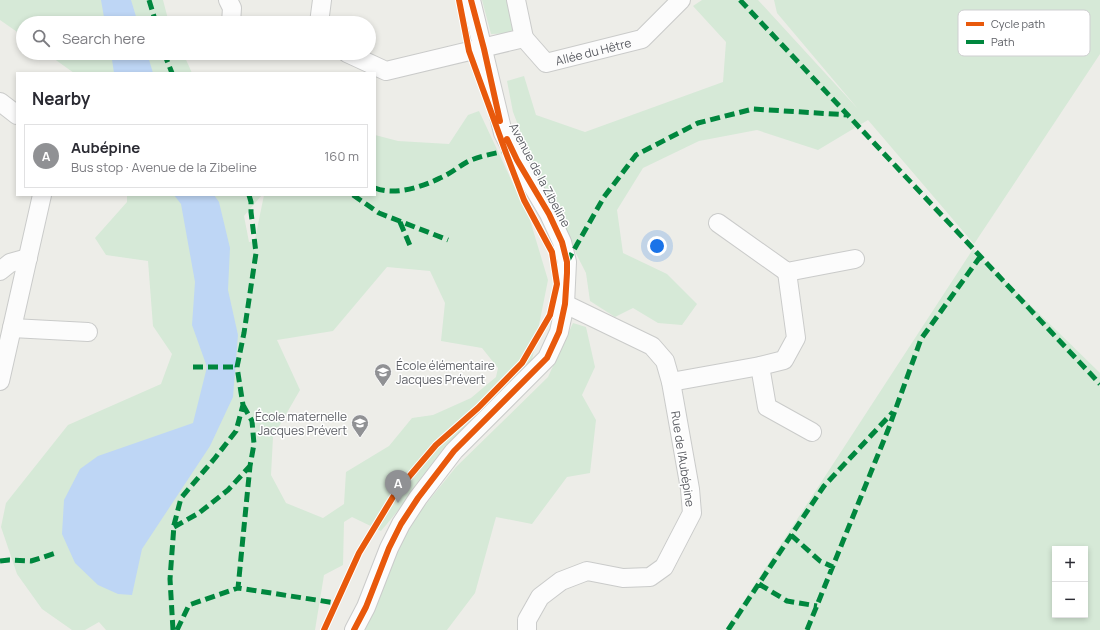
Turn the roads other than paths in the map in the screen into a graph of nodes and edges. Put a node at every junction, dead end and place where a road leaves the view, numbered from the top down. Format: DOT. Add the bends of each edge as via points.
graph roads {
  1 [pos="228,0"];
  2 [pos="322,0"];
  3 [pos="471,0"];
  4 [pos="516,0"];
  5 [pos="681,0"];
  6 [pos="231,16"];
  7 [pos="320,16"];
  8 [pos="524,38"];
  9 [pos="484,49"];
  10 [pos="362,60"];
  11 [pos="0,102"];
  12 [pos="16,115"];
  13 [pos="42,196"];
  14 [pos="718,223"];
  15 [pos="28,258"];
  16 [pos="854,259"];
  17 [pos="0,271"];
  18 [pos="787,272"];
  19 [pos="565,304"];
  20 [pos="7,331"];
  21 [pos="88,332"];
  22 [pos="760,366"];
  23 [pos="0,381"];
  24 [pos="671,382"];
  25 [pos="812,432"];
  26 [pos="354,630"];
  27 [pos="527,630"];
  1 -- 6 [label="street" via="232,8"];
  2 -- 7 [label="street"];
  3 -- 9 [label="street, Avenue de la Zibeline"];
  4 -- 8 [label="street"];
  5 -- 8 [label="street, Allée du Hêtre" via="642,39 546,63"];
  8 -- 9 [label="street"];
  9 -- 10 [label="street" via="386,71"];
  9 -- 19 [label="street, Avenue de la Zibeline" via="503,133 562,242 567,262"];
  11 -- 12 [label="street"];
  13 -- 15 [label="street"];
  14 -- 18 [label="street"];
  15 -- 17 [label="street" via="10,263"];
  15 -- 20 [label="street"];
  16 -- 18 [label="street"];
  18 -- 22 [label="street" via="796,338 784,360"];
  19 -- 24 [label="street, Rue de l'Aubépine" via="652,346 665,361"];
  19 -- 26 [label="street, Avenue de la Zibeline" via="559,332 547,358 454,451 401,524"];
  20 -- 21 [label="street"];
  20 -- 23 [label="street"];
  22 -- 24 [label="street"];
  22 -- 25 [label="street" via="767,407"];
  24 -- 27 [label="street, Rue de l'Aubépine" via="692,513 664,567 650,577 623,578 587,571 561,581 540,596 527,620"];
}
